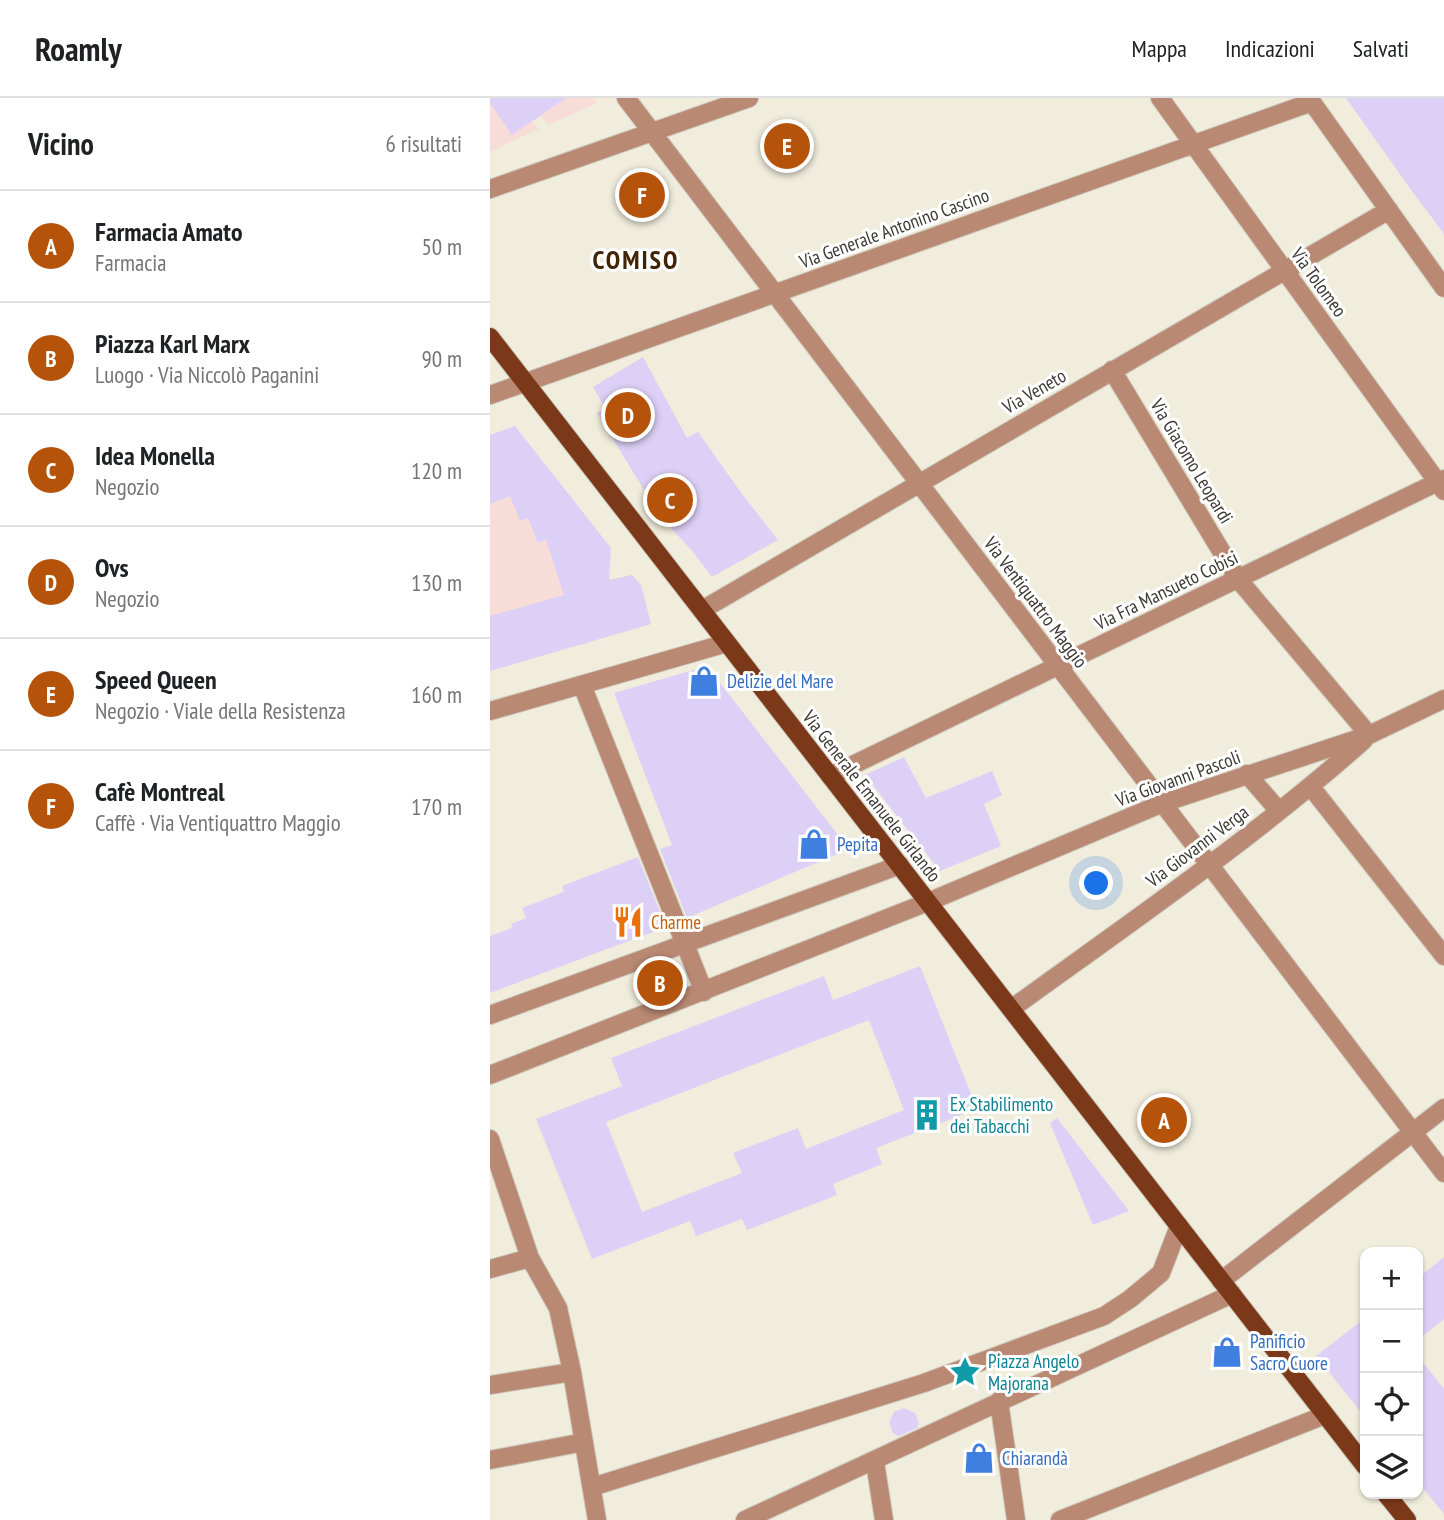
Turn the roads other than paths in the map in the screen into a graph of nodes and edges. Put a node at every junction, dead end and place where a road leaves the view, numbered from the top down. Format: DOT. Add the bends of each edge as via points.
graph roads {
  1 [pos="625,98"];
  2 [pos="749,98"];
  3 [pos="1160,98"];
  4 [pos="1311,100"];
  5 [pos="652,132"];
  6 [pos="1192,143"];
  7 [pos="490,189"];
  8 [pos="1389,209"];
  9 [pos="1284,269"];
  10 [pos="1444,288"];
  11 [pos="774,293"];
  12 [pos="490,337"];
  13 [pos="1112,370"];
  14 [pos="525,383"];
  15 [pos="490,396"];
  16 [pos="919,483"];
  17 [pos="1442,484"];
  18 [pos="1238,579"];
  19 [pos="702,610"];
  20 [pos="727,643"];
  21 [pos="1058,665"];
  22 [pos="582,685"];
  23 [pos="1444,699"];
  24 [pos="490,711"];
  25 [pos="1369,735"];
  26 [pos="1247,774"];
  27 [pos="831,776"];
  28 [pos="1311,787"];
  29 [pos="1163,803"];
  30 [pos="1279,811"];
  31 [pos="1210,864"];
  32 [pos="900,866"];
  33 [pos="928,902"];
  34 [pos="685,944"];
  35 [pos="1444,956"];
  36 [pos="704,992"];
  37 [pos="1011,1009"];
  38 [pos="490,1015"];
  39 [pos="490,1075"];
  40 [pos="1444,1108"];
  41 [pos="1412,1133"];
  42 [pos="490,1139"];
  43 [pos="494,1170"];
  44 [pos="1444,1173"];
  45 [pos="1179,1226"];
  46 [pos="530,1258"];
  47 [pos="490,1269"];
  48 [pos="1227,1287"];
  49 [pos="572,1372"];
  50 [pos="490,1385"];
  51 [pos="999,1401"];
  52 [pos="1325,1415"];
  53 [pos="584,1443"];
  54 [pos="490,1460"];
  55 [pos="1360,1460"];
  56 [pos="874,1462"];
  57 [pos="592,1487"];
  58 [pos="1390,1499"];
  59 [pos="597,1520"];
  60 [pos="745,1520"];
  61 [pos="884,1520"];
  62 [pos="1016,1520"];
  63 [pos="1060,1520"];
  64 [pos="1407,1520"];
  1 -- 5 [label="street, Via Ventiquattro Maggio"];
  2 -- 5 [label="street"];
  3 -- 6 [label="street, Via Tolomeo"];
  4 -- 6 [label="street, Via Generale Antonino Cascino"];
  4 -- 8 [label="street"];
  5 -- 7 [label="street"];
  5 -- 11 [label="street, Via Ventiquattro Maggio"];
  6 -- 9 [label="street, Via Tolomeo"];
  6 -- 11 [label="street, Via Generale Antonino Cascino"];
  8 -- 9 [label="street, Via Veneto"];
  8 -- 10 [label="street"];
  9 -- 13 [label="street, Via Veneto"];
  9 -- 17 [label="street, Via Tolomeo"];
  11 -- 14 [label="street, Via Generale Antonino Cascino"];
  11 -- 16 [label="street, Via Ventiquattro Maggio"];
  12 -- 14 [label="main road, Via Generale Emanuele Girlando"];
  13 -- 16 [label="street, Via Veneto"];
  13 -- 18 [label="street, Via Giacomo Leopardi"];
  14 -- 15 [label="street, Via Generale Antonino Cascino"];
  14 -- 19 [label="main road, Via Generale Emanuele Girlando"];
  16 -- 19 [label="street, Via Veneto"];
  16 -- 21 [label="street, Via Ventiquattro Maggio"];
  17 -- 18 [label="street, Via Fra Mansueto Cobisi"];
  18 -- 21 [label="street, Via Fra Mansueto Cobisi"];
  18 -- 25 [label="street, Via Giacomo Leopardi"];
  19 -- 20 [label="main road, Via Generale Emanuele Girlando"];
  20 -- 22 [label="street"];
  20 -- 27 [label="main road, Via Generale Emanuele Girlando"];
  21 -- 27 [label="street, Via Fra Mansueto Cobisi"];
  21 -- 29 [label="street, Via Ventiquattro Maggio"];
  22 -- 24 [label="street"];
  22 -- 34 [label="street"];
  23 -- 25 [label="street, Via Giovanni Pascoli"];
  25 -- 26 [label="street, Via Giovanni Pascoli"];
  25 -- 28 [label="street, Via Giovanni Verga"];
  26 -- 29 [label="street, Via Giovanni Pascoli"];
  26 -- 30 [label="street"];
  27 -- 32 [label="main road, Via Generale Emanuele Girlando"];
  28 -- 30 [label="street, Via Giovanni Verga"];
  28 -- 35 [label="street"];
  29 -- 31 [label="street, Via Ventiquattro Maggio"];
  29 -- 33 [label="street, Via Giovanni Pascoli"];
  30 -- 31 [label="street, Via Giovanni Verga"];
  31 -- 37 [label="street, Via Giovanni Verga"];
  31 -- 41 [label="street, Via Ventiquattro Maggio"];
  32 -- 33 [label="main road, Via Generale Emanuele Girlando"];
  32 -- 34 [label="street"];
  33 -- 36 [label="street, Via Giovanni Pascoli"];
  33 -- 37 [label="main road, Via Generale Emanuele Girlando"];
  34 -- 36 [label="street"];
  34 -- 38 [label="street"];
  36 -- 39 [label="street, Via Giovanni Pascoli"];
  37 -- 45 [label="main road, Via Generale Emanuele Girlando"];
  40 -- 41 [label="street"];
  41 -- 44 [label="street, Via Ventiquattro Maggio"];
  41 -- 48 [label="street"];
  42 -- 43 [label="street"];
  43 -- 46 [label="street"];
  45 -- 48 [label="main road, Via Generale Emanuele Girlando"];
  45 -- 57 [label="street" via="1161,1273 1104,1316 924,1383"];
  46 -- 47 [label="street"];
  46 -- 49 [label="street" via="558,1308"];
  48 -- 51 [label="street"];
  48 -- 52 [label="main road, Via Generale Emanuele Girlando"];
  49 -- 50 [label="street"];
  49 -- 53 [label="street"];
  51 -- 56 [label="street"];
  51 -- 62 [label="street"];
  52 -- 55 [label="main road, Via Generale Emanuele Girlando"];
  52 -- 63 [label="street"];
  53 -- 54 [label="street"];
  53 -- 57 [label="street"];
  56 -- 60 [label="street"];
  56 -- 61 [label="street"];
  57 -- 59 [label="street"];
  58 -- 64 [label="main road"];
}
